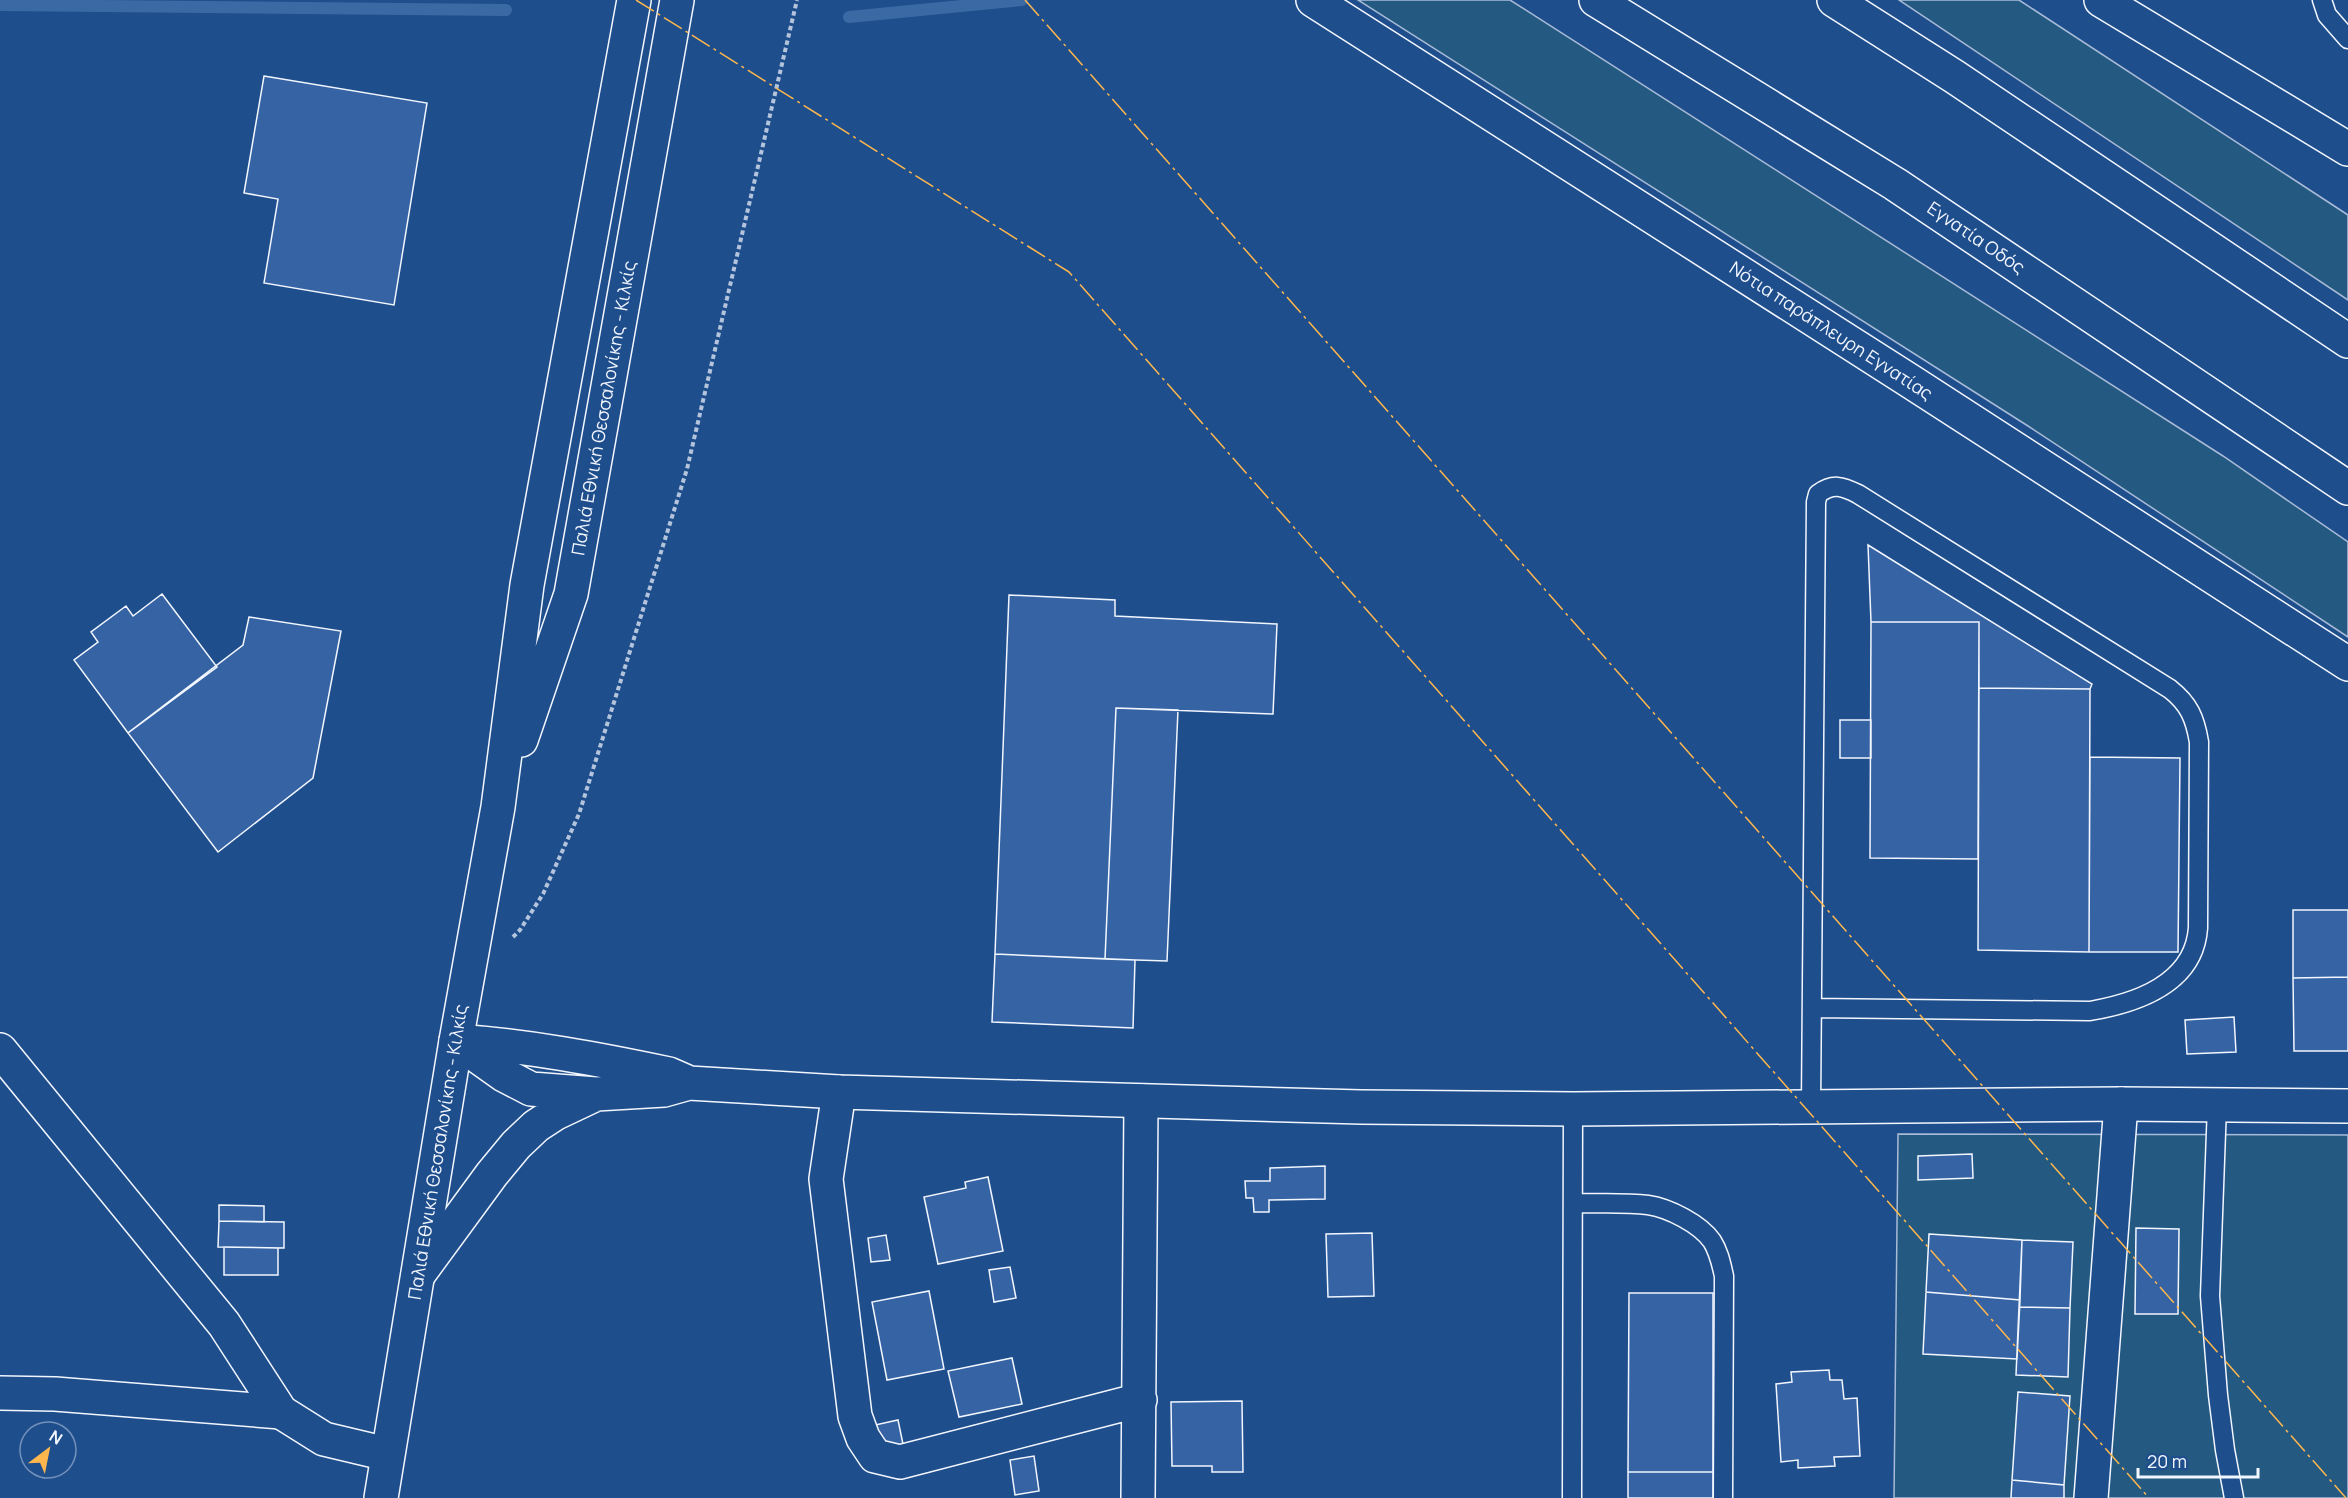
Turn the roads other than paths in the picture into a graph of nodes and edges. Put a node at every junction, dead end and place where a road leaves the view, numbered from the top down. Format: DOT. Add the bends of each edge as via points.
graph roads {
  1 [pos="634,0"];
  2 [pos="677,0"];
  3 [pos="1313,0"];
  4 [pos="1596,0"];
  5 [pos="1834,0"];
  6 [pos="2101,0"];
  7 [pos="2322,0"];
  8 [pos="2348,39"];
  9 [pos="2348,148"];
  10 [pos="2348,341"];
  11 [pos="2348,488"];
  12 [pos="2348,664"];
  13 [pos="498,807"];
  14 [pos="1813,1008"];
  15 [pos="456,1041"];
  16 [pos="0,1050"];
  17 [pos="689,1083"];
  18 [pos="838,1092"];
  19 [pos="596,1094"];
  20 [pos="1141,1101"];
  21 [pos="2121,1104"];
  22 [pos="2217,1105"];
  23 [pos="1811,1106"];
  24 [pos="2348,1106"];
  25 [pos="1573,1109"];
  26 [pos="1574,1203"];
  27 [pos="418,1275"];
  28 [pos="0,1393"];
  29 [pos="1140,1400"];
  30 [pos="281,1412"];
  31 [pos="387,1454"];
  32 [pos="381,1498"];
  33 [pos="1138,1498"];
  34 [pos="1572,1498"];
  35 [pos="1723,1498"];
  36 [pos="2091,1498"];
  37 [pos="2234,1498"];
  1 -- 13 [label="main road, Παλιά Εθνική Θεσσαλονίκης - Κιλκίς" via="527,585"];
  2 -- 13 [label="main road, Παλιά Εθνική Θεσσαλονίκης - Κιλκίς" via="571,594"];
  3 -- 12 [label="main road, Νότια παράπλευρη Εγνατίας"];
  4 -- 11 [label="main road, Εγνατία Οδός" via="1895,184"];
  5 -- 10 [label="main road"];
  6 -- 9 [label="main road"];
  7 -- 8 [label="lane" via="2327,15"];
  13 -- 15 [label="main road, Παλιά Εθνική Θεσσαλονίκης - Κιλκίς"];
  14 -- 14 [label="lane" via="1816,502 1818,494 1827,487 1836,487 1858,494 2170,689 2190,710 2199,742 2198,928 2192,957 2180,971 2145,997 2118,1006 2090,1011"];
  14 -- 23 [label="lane"];
  15 -- 17 [label="main road" via="555,1052 669,1074"];
  15 -- 19 [label="main road" via="484,1063 531,1089"];
  15 -- 27 [label="main road, Παλιά Εθνική Θεσσαλονίκης - Κιλκίς"];
  16 -- 30 [label="main road" via="224,1324"];
  17 -- 18 [label="main road"];
  17 -- 19 [label="main road" via="664,1090"];
  18 -- 20 [label="main road"];
  18 -- 29 [label="main road" via="826,1179 855,1416 875,1456 900,1462"];
  19 -- 27 [label="main road" via="556,1113 516,1145"];
  20 -- 25 [label="main road"];
  20 -- 29 [label="main road"];
  21 -- 22 [label="main road"];
  21 -- 23 [label="main road"];
  21 -- 36 [label="main road"];
  22 -- 24 [label="main road"];
  22 -- 37 [label="lane" via="2210,1296 2218,1395"];
  23 -- 25 [label="main road"];
  25 -- 26 [label="lane"];
  26 -- 34 [label="lane"];
  26 -- 35 [label="lane" via="1648,1205 1667,1210 1711,1239 1720,1256 1724,1276"];
  27 -- 31 [label="main road, Παλιά Εθνική Θεσσαλονίκης - Κιλκίς"];
  28 -- 30 [label="main road"];
  29 -- 33 [label="main road"];
  30 -- 31 [label="main road" via="324,1439"];
  31 -- 32 [label="main road, Παλιά Εθνική Θεσσαλονίκης - Κιλκίς"];
}
